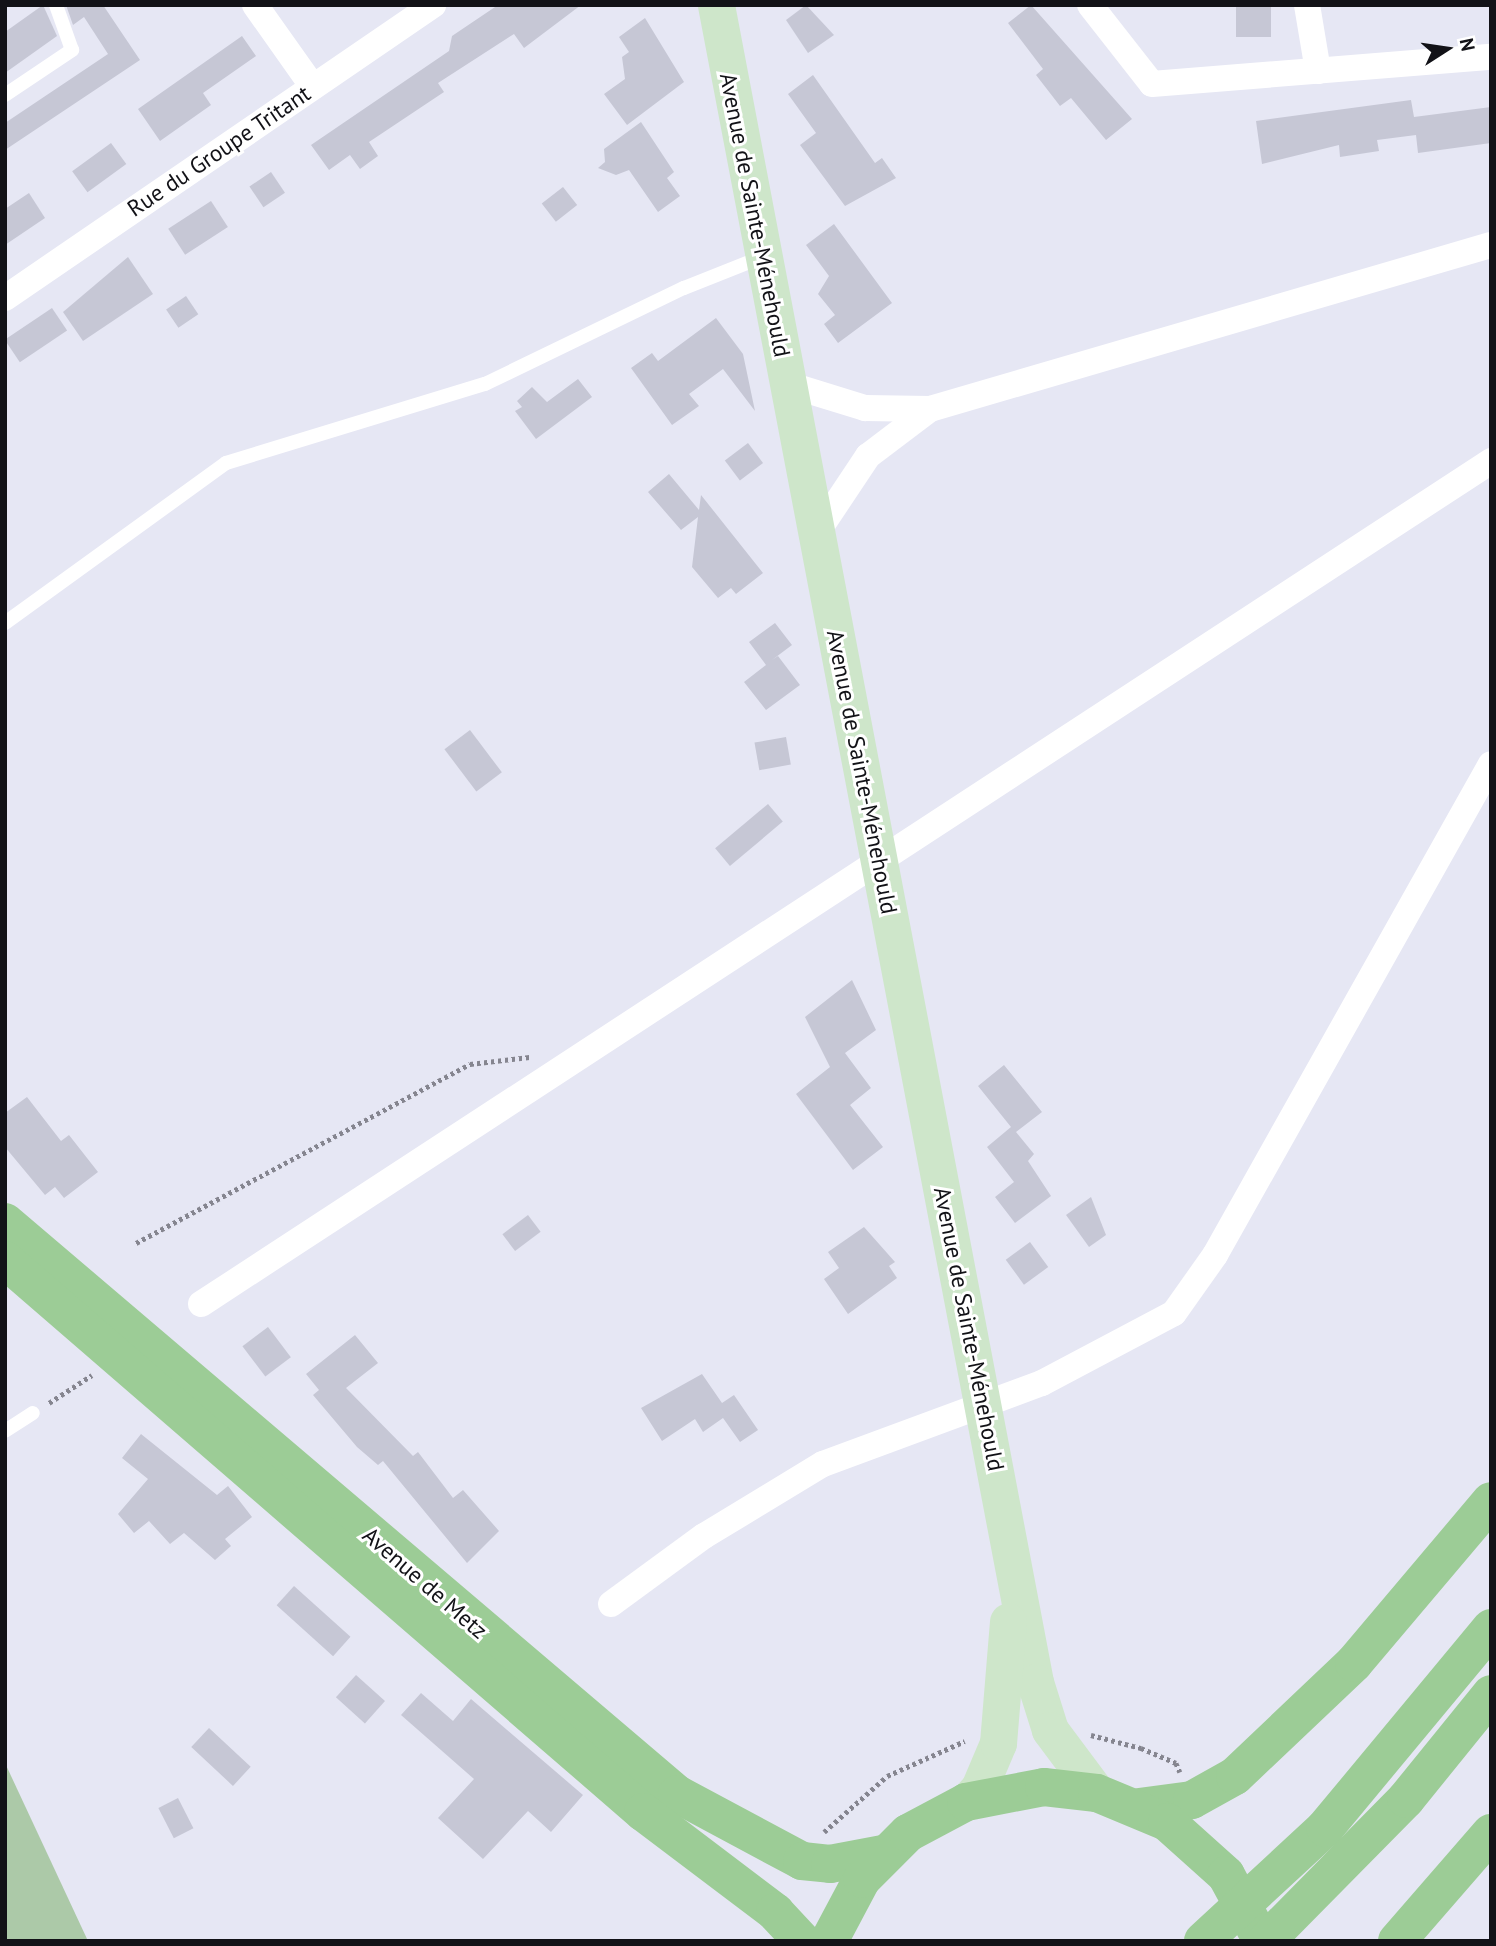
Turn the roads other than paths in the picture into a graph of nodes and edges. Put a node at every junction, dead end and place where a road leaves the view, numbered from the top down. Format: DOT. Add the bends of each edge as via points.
graph roads {
  1 [pos="56,5"];
  2 [pos="255,5"];
  3 [pos="433,5"];
  4 [pos="716,5"];
  5 [pos="1090,5"];
  6 [pos="1307,5"];
  7 [pos="1491,57"];
  8 [pos="1318,71"];
  9 [pos="313,88"];
  10 [pos="5,95"];
  11 [pos="1491,245"];
  12 [pos="764,257"];
  13 [pos="5,298"];
  14 [pos="788,384"];
  15 [pos="929,409"];
  16 [pos="1491,461"];
  17 [pos="816,534"];
  18 [pos="5,623"];
  19 [pos="1491,764"];
  20 [pos="5,1222"];
  21 [pos="5,1260"];
  22 [pos="201,1304"];
  23 [pos="109,1331"];
  24 [pos="160,1373"];
  25 [pos="984,1405"];
  26 [pos="33,1413"];
  27 [pos="5,1431"];
  28 [pos="1491,1501"];
  29 [pos="1007,1539"];
  30 [pos="611,1604"];
  31 [pos="1491,1628"];
  32 [pos="1491,1693"];
  33 [pos="1097,1793"];
  34 [pos="966,1802"];
  35 [pos="1139,1807"];
  36 [pos="1491,1833"];
  37 [pos="883,1854"];
  38 [pos="802,1941"];
  39 [pos="829,1941"];
  40 [pos="1203,1941"];
  41 [pos="1264,1941"];
  42 [pos="1397,1941"];
  1 -- 10 [label="lane" via="72,50"];
  2 -- 9 [label="street"];
  3 -- 9 [label="street, Rue du Groupe Tritant"];
  4 -- 12 [label="main road, Avenue de Sainte-Ménehould"];
  5 -- 8 [label="street" via="1152,84"];
  6 -- 8 [label="street"];
  7 -- 8 [label="street"];
  9 -- 13 [label="street, Rue du Groupe Tritant"];
  11 -- 15 [label="street"];
  12 -- 14 [label="main road, Avenue de Sainte-Ménehould"];
  12 -- 18 [label="lane" via="684,288 485,384 226,463"];
  14 -- 15 [label="street" via="865,408"];
  14 -- 17 [label="main road, Avenue de Sainte-Ménehould"];
  15 -- 17 [label="street" via="868,456"];
  16 -- 22 [label="street"];
  17 -- 25 [label="main road, Avenue de Sainte-Ménehould"];
  19 -- 25 [label="street" via="1193,1291 1138,1337"];
  20 -- 23 [label="main road, Avenue de Metz"];
  21 -- 23 [label="main road, Avenue de Metz"];
  23 -- 24 [label="main road, Avenue de Metz"];
  24 -- 37 [label="main road, Avenue de Metz" via="677,1794 802,1861 830,1864"];
  24 -- 38 [label="main road, Avenue de Metz" via="643,1812 775,1912"];
  25 -- 29 [label="main road, Avenue de Sainte-Ménehould"];
  25 -- 30 [label="street" via="822,1464 704,1536"];
  26 -- 27 [label="lane"];
  28 -- 35 [label="main road" via="1354,1662 1235,1776 1192,1800"];
  29 -- 33 [label="main road, Avenue de Sainte-Ménehould" via="1042,1708 1063,1751"];
  29 -- 34 [label="main road, Avenue de Sainte-Ménehould" via="1003,1718 991,1764"];
  31 -- 40 [label="main road" via="1325,1828"];
  32 -- 41 [label="main road" via="1397,1808"];
  33 -- 34 [label="main road" via="1017,1789"];
  33 -- 35 [label="main road"];
  34 -- 37 [label="main road"];
  35 -- 41 [label="main road" via="1189,1838 1226,1875"];
  36 -- 42 [label="main road"];
  37 -- 39 [label="main road" via="844,1906"];
}
